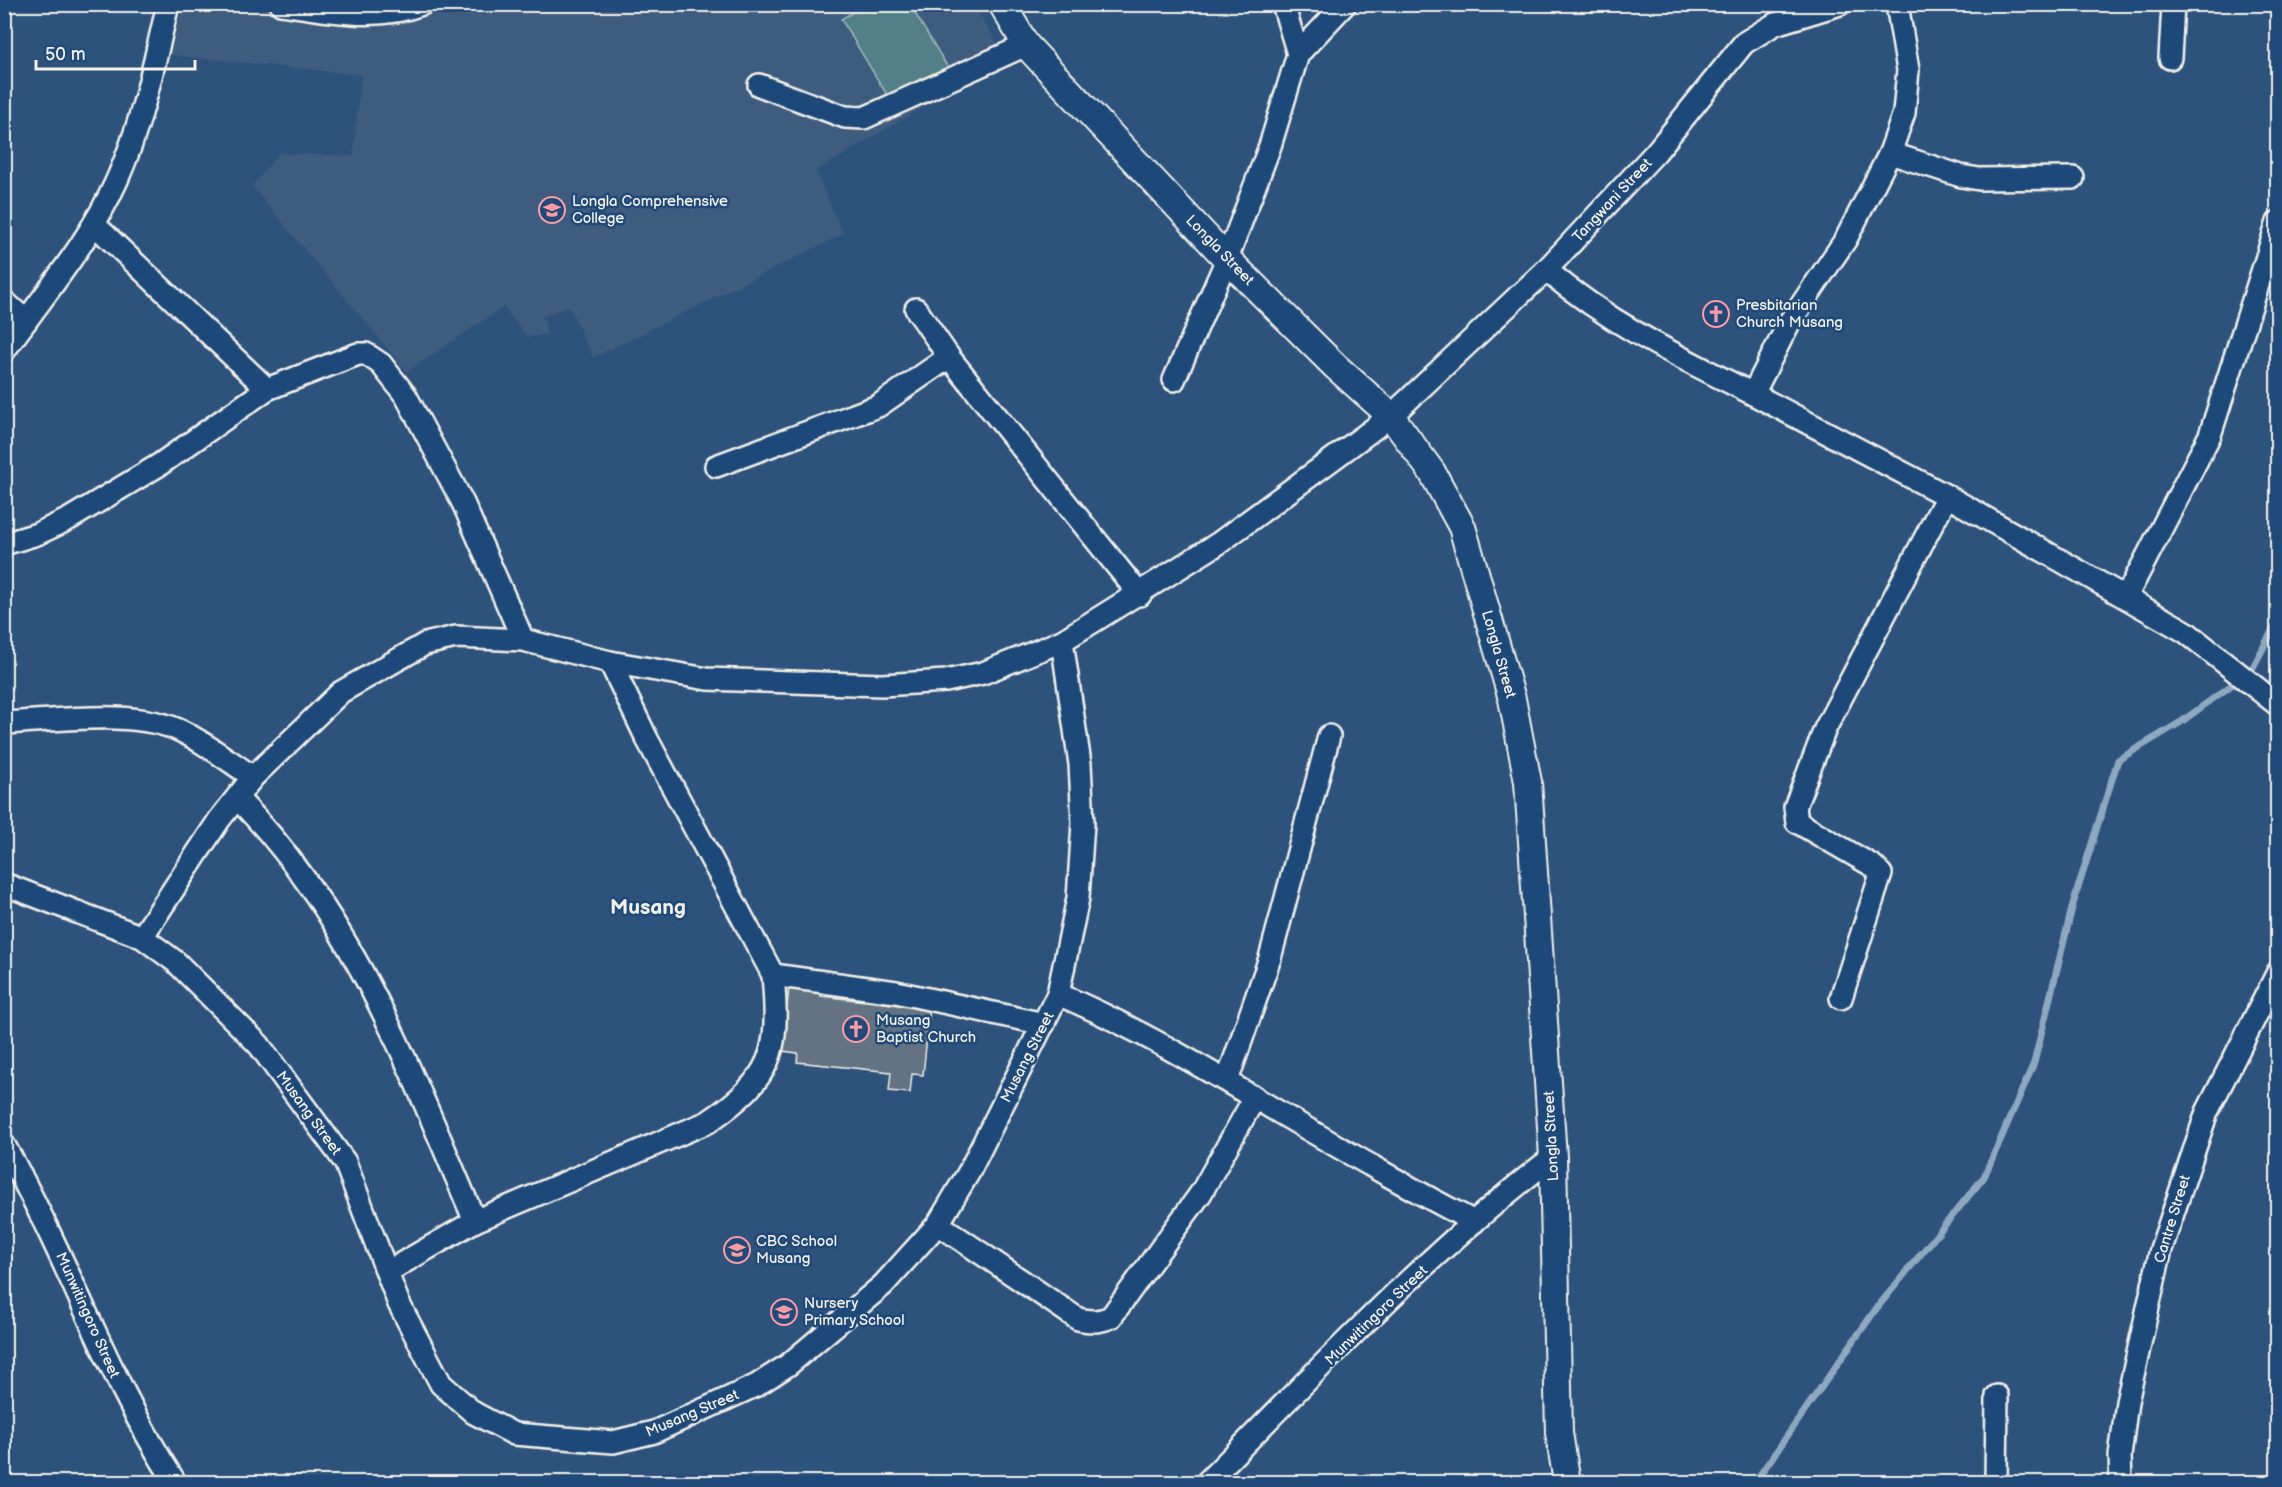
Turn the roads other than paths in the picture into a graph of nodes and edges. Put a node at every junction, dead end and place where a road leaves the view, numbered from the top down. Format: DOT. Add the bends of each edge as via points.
graph roads {
  1 [pos="168,4"];
  2 [pos="280,4"];
  3 [pos="422,4"];
  4 [pos="1002,4"];
  5 [pos="1283,4"];
  6 [pos="1345,4"];
  7 [pos="1840,4"];
  8 [pos="1897,4"];
  9 [pos="2174,4"];
  10 [pos="1026,45"];
  11 [pos="1298,54"];
  12 [pos="2170,58"];
  13 [pos="759,86"];
  14 [pos="1890,153"];
  15 [pos="2073,178"];
  16 [pos="2277,222"];
  17 [pos="94,224"];
  18 [pos="1227,259"];
  19 [pos="1546,270"];
  20 [pos="4,301"];
  21 [pos="916,309"];
  22 [pos="26,321"];
  23 [pos="4,351"];
  24 [pos="950,357"];
  25 [pos="1174,380"];
  26 [pos="267,389"];
  27 [pos="1753,394"];
  28 [pos="1391,416"];
  29 [pos="716,466"];
  30 [pos="1947,496"];
  31 [pos="4,544"];
  32 [pos="1140,594"];
  33 [pos="2126,597"];
  34 [pos="523,640"];
  35 [pos="1062,641"];
  36 [pos="610,662"];
  37 [pos="2277,705"];
  38 [pos="4,723"];
  39 [pos="1329,736"];
  40 [pos="253,777"];
  41 [pos="237,798"];
  42 [pos="4,884"];
  43 [pos="142,937"];
  44 [pos="2277,972"];
  45 [pos="773,975"];
  46 [pos="1058,994"];
  47 [pos="1841,998"];
  48 [pos="1044,1024"];
  49 [pos="1227,1081"];
  50 [pos="1255,1097"];
  51 [pos="4,1145"];
  52 [pos="1553,1156"];
  53 [pos="475,1221"];
  54 [pos="1474,1221"];
  55 [pos="938,1224"];
  56 [pos="387,1272"];
  57 [pos="1997,1396"];
  58 [pos="175,1482"];
  59 [pos="1207,1482"];
  60 [pos="1567,1482"];
  61 [pos="1996,1482"];
  62 [pos="2121,1482"];
  1 -- 17 [label="street" via="138,128"];
  2 -- 3 [label="street" via="375,15 406,11"];
  4 -- 10 [label="main road, Longla Street"];
  5 -- 11 [label="street"];
  6 -- 11 [label="street"];
  7 -- 19 [label="street, Tangwani Street" via="1775,24 1744,44 1656,152"];
  8 -- 14 [label="street" via="1908,70 1904,113"];
  9 -- 12 [label="street"];
  10 -- 13 [label="street" via="864,118 845,117"];
  10 -- 18 [label="main road, Longla Street"];
  11 -- 18 [label="street" via="1270,146"];
  14 -- 15 [label="street" via="1979,179"];
  14 -- 27 [label="street" via="1846,239 1789,323"];
  16 -- 33 [label="street" via="2210,435"];
  17 -- 22 [label="street"];
  17 -- 26 [label="street"];
  18 -- 25 [label="street"];
  18 -- 28 [label="main road, Longla Street"];
  19 -- 27 [label="street" via="1579,298 1645,340"];
  19 -- 28 [label="street, Tangwani Street"];
  20 -- 22 [label="street"];
  21 -- 24 [label="street"];
  22 -- 23 [label="street"];
  24 -- 29 [label="street" via="878,406"];
  24 -- 32 [label="street"];
  26 -- 31 [label="street" via="159,465 69,519"];
  26 -- 34 [label="street" via="358,354 366,354 381,364 406,396 464,503"];
  27 -- 30 [label="street"];
  28 -- 32 [label="street, Tangwani Street" via="1219,543"];
  28 -- 52 [label="main road, Longla Street" via="1432,472 1462,527 1512,699 1528,782"];
  30 -- 33 [label="street"];
  30 -- 47 [label="street" via="1825,729 1795,807 1797,822 1881,874"];
  32 -- 35 [label="street, Tangwani Street"];
  33 -- 37 [label="street" via="2186,632"];
  34 -- 36 [label="street, Tangwani Street"];
  34 -- 40 [label="street, Tangwani Street" via="456,637 425,644 341,692"];
  35 -- 36 [label="street, Tangwani Street" via="983,673 946,681 882,685 707,679"];
  35 -- 46 [label="street, Musang Street" via="1080,764 1083,823 1078,898"];
  36 -- 45 [label="street"];
  38 -- 40 [label="street" via="110,717 145,721 181,731"];
  39 -- 49 [label="street" via="1270,958"];
  40 -- 41 [label="street, Tangwani Street"];
  41 -- 43 [label="street, Tangwani Street"];
  41 -- 53 [label="street" via="271,833 362,967"];
  42 -- 43 [label="street, Musang Street"];
  43 -- 56 [label="street, Musang Street" via="176,962 259,1045 329,1139 345,1162"];
  44 -- 62 [label="street, Cantre Street" via="2207,1112 2161,1249 2127,1402"];
  45 -- 48 [label="street" via="896,992"];
  45 -- 53 [label="street" via="776,1002 771,1057 759,1080 735,1103 708,1122"];
  46 -- 48 [label="street, Musang Street"];
  46 -- 49 [label="street" via="1102,1013"];
  48 -- 55 [label="street, Musang Street" via="969,1172"];
  49 -- 50 [label="street"];
  50 -- 54 [label="street" via="1369,1165"];
  50 -- 55 [label="street" via="1201,1193 1111,1317 1092,1322 1078,1319"];
  51 -- 58 [label="street, Munwitingoro Street" via="54,1241 126,1398"];
  52 -- 54 [label="street, Munwitingoro Street"];
  52 -- 60 [label="main road, Longla Street" via="1559,1433"];
  53 -- 56 [label="street"];
  54 -- 59 [label="street, Munwitingoro Street"];
  55 -- 56 [label="street, Musang Street" via="883,1285 788,1365 757,1385 654,1432 613,1442 514,1434 474,1413 441,1384 399,1304"];
  57 -- 61 [label="street"];
}
